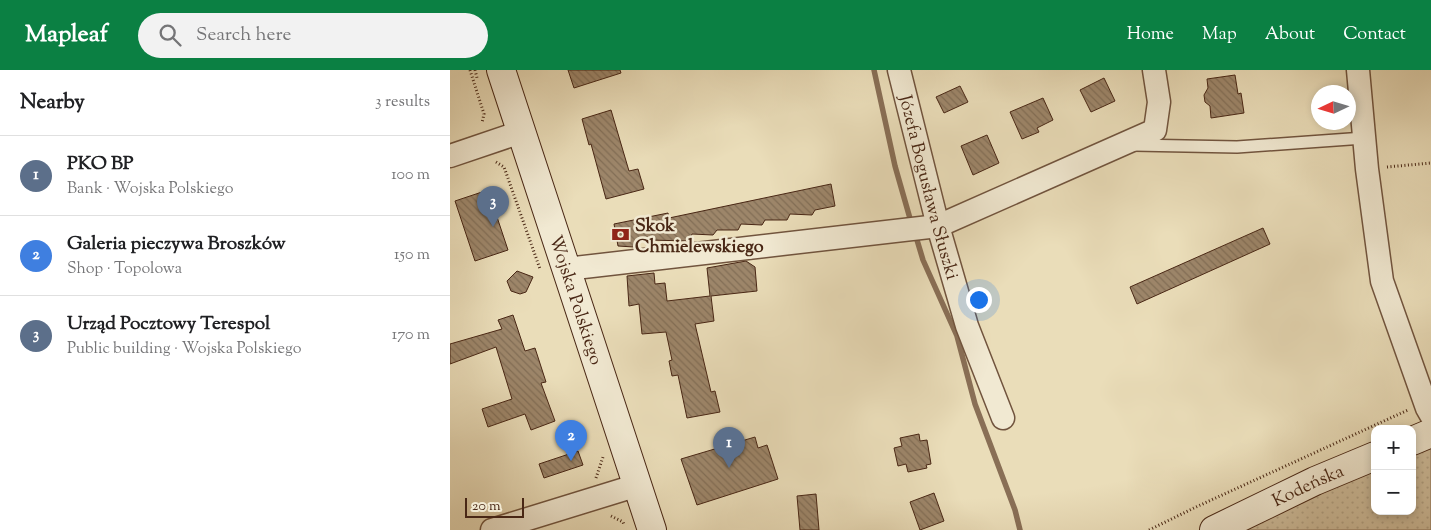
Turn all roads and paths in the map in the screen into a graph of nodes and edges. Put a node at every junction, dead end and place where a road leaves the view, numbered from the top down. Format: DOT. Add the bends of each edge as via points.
graph roads {
  1 [pos="470,70"];
  2 [pos="501,70"];
  3 [pos="898,70"];
  4 [pos="1154,70"];
  5 [pos="1358,70"];
  6 [pos="521,132"];
  7 [pos="1364,138"];
  8 [pos="485,144"];
  9 [pos="1122,144"];
  10 [pos="450,156"];
  11 [pos="1431,163"];
  12 [pos="1367,169"];
  13 [pos="938,226"];
  14 [pos="554,273"];
  15 [pos="1428,408"];
  16 [pos="1003,418"];
  17 [pos="1431,433"];
  18 [pos="1416,439"];
  19 [pos="603,455"];
  20 [pos="1371,458"];
  21 [pos="638,485"];
  22 [pos="599,497"];
  23 [pos="492,530"];
  24 [pos="626,530"];
  25 [pos="652,530"];
  26 [pos="1149,530"];
  27 [pos="1214,530"];
  1 -- 8 [label="path" via="484,114 480,130"];
  2 -- 6 [label="street, Wojska Polskiego"];
  3 -- 13 [label="street, Józefa Bogusława Słuszki"];
  4 -- 9 [label="street" via="1159,102 1155,130"];
  5 -- 7 [label="street"];
  6 -- 8 [label="street"];
  6 -- 14 [label="street, Wojska Polskiego"];
  7 -- 9 [label="lane" via="1237,147"];
  7 -- 12 [label="street"];
  8 -- 10 [label="street"];
  8 -- 14 [label="path" via="490,158 504,167"];
  9 -- 13 [label="street"];
  11 -- 12 [label="path"];
  12 -- 15 [label="street" via="1382,281"];
  13 -- 14 [label="street"];
  13 -- 16 [label="street, Józefa Bogusława Słuszki" via="967,326"];
  14 -- 21 [label="street, Wojska Polskiego"];
  15 -- 26 [label="path" via="1196,506"];
  17 -- 18 [label="street"];
  19 -- 22 [label="path" via="595,481"];
  20 -- 27 [label="street, Kodeńska" via="1316,480"];
  21 -- 22 [label="street"];
  21 -- 25 [label="street, Wojska Polskiego"];
  22 -- 23 [label="street"];
  22 -- 24 [label="path" via="604,512 623,522"];
}
